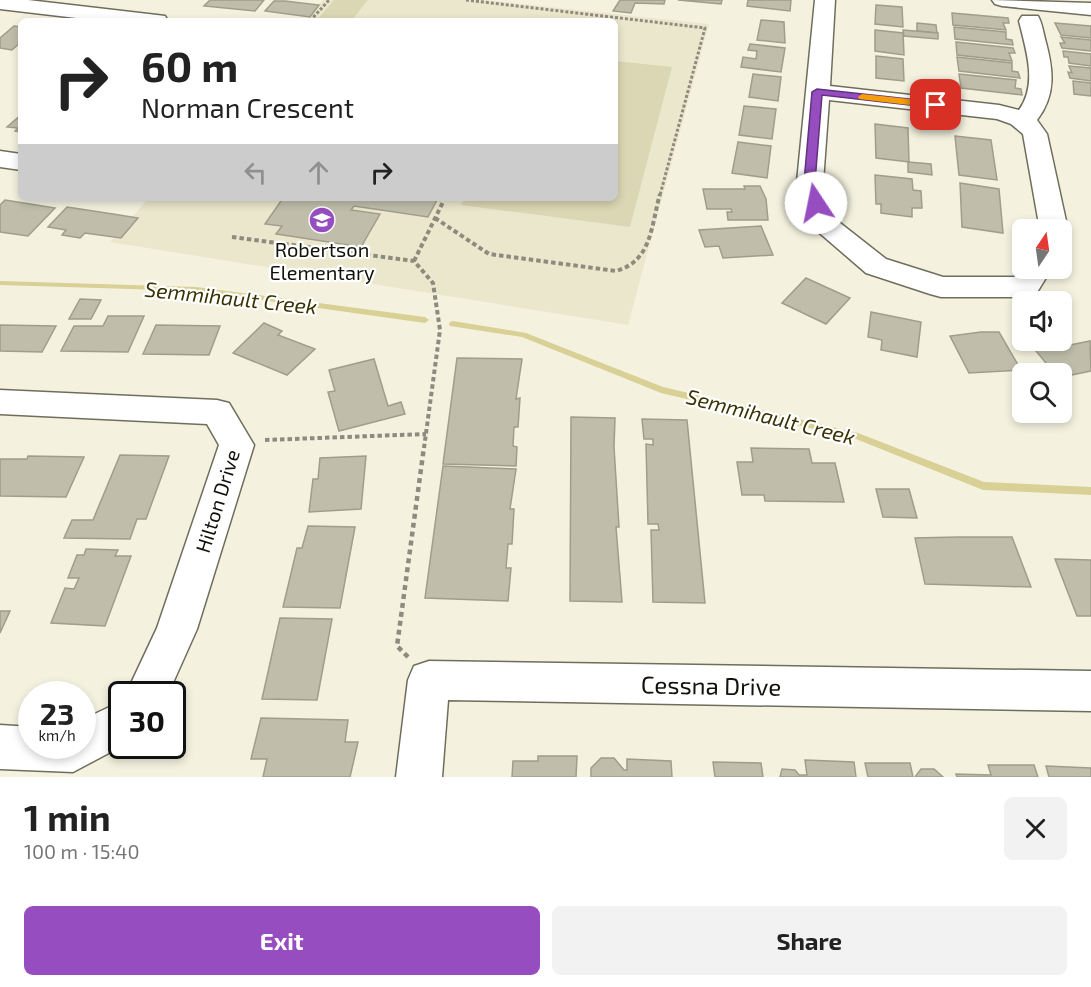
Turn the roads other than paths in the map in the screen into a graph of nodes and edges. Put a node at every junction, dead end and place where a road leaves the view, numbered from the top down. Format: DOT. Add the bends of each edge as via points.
graph roads {
  1 [pos="825,0"];
  2 [pos="1002,0"];
  3 [pos="0,3"];
  4 [pos="1091,9"];
  5 [pos="154,14"];
  6 [pos="1030,21"];
  7 [pos="817,92"];
  8 [pos="1023,121"];
  9 [pos="0,159"];
  10 [pos="18,162"];
  11 [pos="1052,219"];
  12 [pos="1030,279"];
  13 [pos="0,402"];
  14 [pos="153,681"];
  15 [pos="1091,691"];
  16 [pos="0,747"];
  17 [pos="18,748"];
  18 [pos="419,777"];
  1 -- 7 [label="street"];
  2 -- 4 [label="street"];
  3 -- 5 [label="street"];
  6 -- 8 [label="street" via="1041,83 1036,105"];
  7 -- 8 [label="street" via="999,112"];
  7 -- 12 [label="street" via="810,182 822,223 876,266 941,287 1025,287"];
  8 -- 11 [label="street" via="1035,134"];
  9 -- 10 [label="street"];
  13 -- 14 [label="street, Hilton Drive" via="217,412 237,445 177,629"];
  15 -- 18 [label="street, Cessna Drive" via="429,680"];
  16 -- 17 [label="street"];
}
